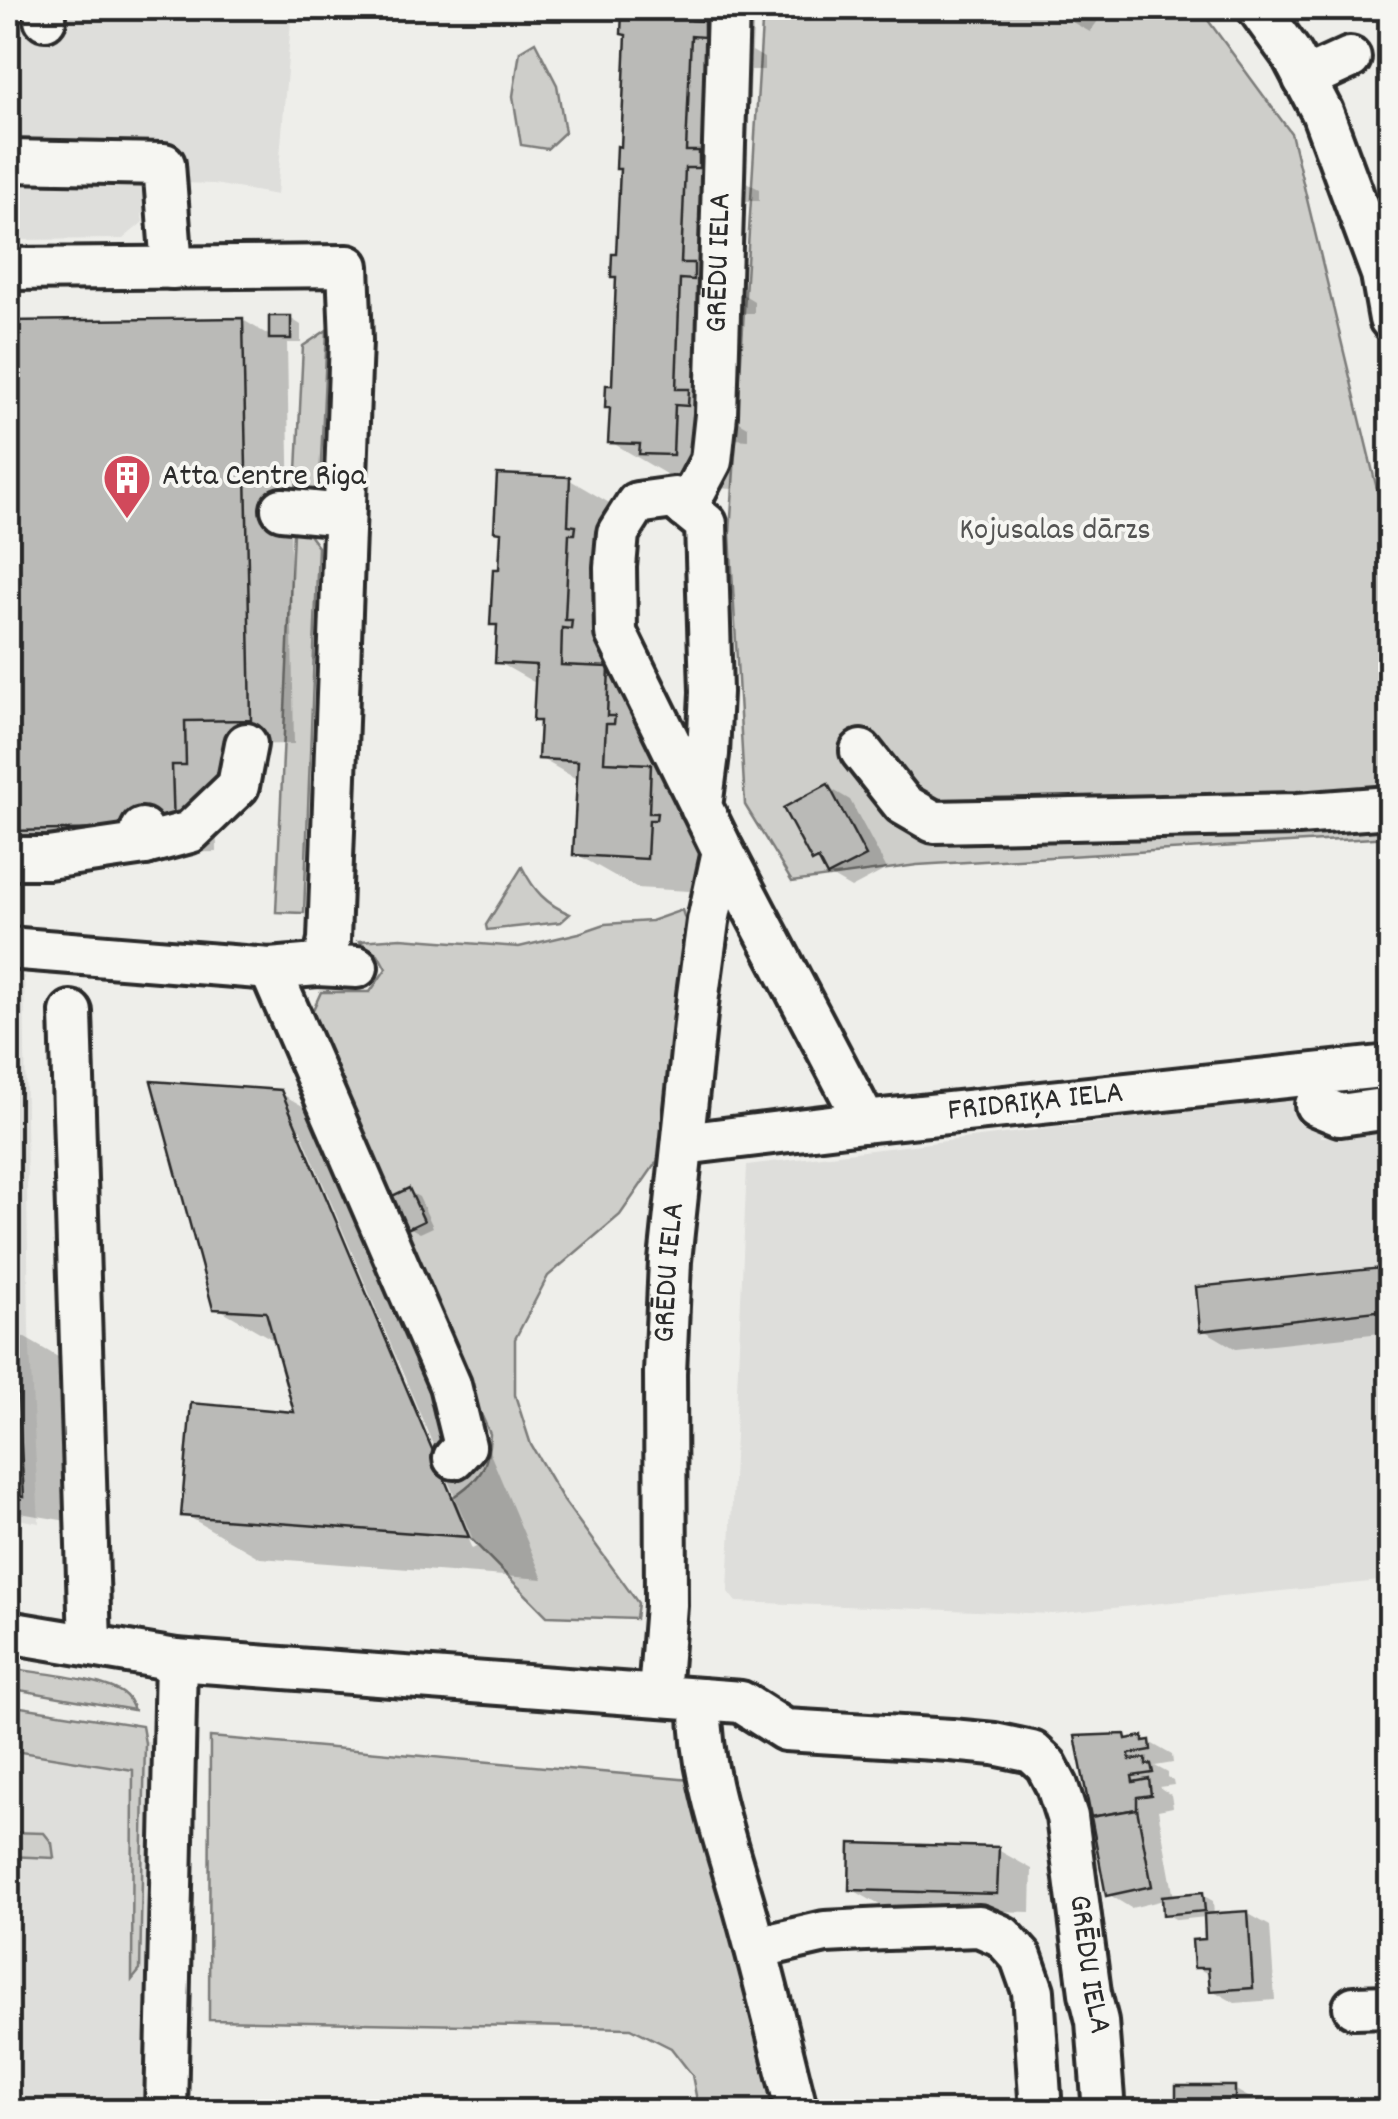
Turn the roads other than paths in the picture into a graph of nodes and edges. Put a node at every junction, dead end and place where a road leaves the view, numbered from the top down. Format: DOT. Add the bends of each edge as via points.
graph roads {
  1 [pos="728,8"];
  2 [pos="1258,8"];
  3 [pos="1350,58"];
  4 [pos="1304,79"];
  5 [pos="8,161"];
  6 [pos="172,268"];
  7 [pos="8,269"];
  8 [pos="1390,319"];
  9 [pos="686,508"];
  10 [pos="282,509"];
  11 [pos="344,514"];
  12 [pos="246,744"];
  13 [pos="861,751"];
  14 [pos="701,807"];
  15 [pos="1390,807"];
  16 [pos="722,850"];
  17 [pos="8,858"];
  18 [pos="8,948"];
  19 [pos="317,965"];
  20 [pos="357,967"];
  21 [pos="270,969"];
  22 [pos="71,1012"];
  23 [pos="1390,1066"];
  24 [pos="1316,1105"];
  25 [pos="1390,1108"];
  26 [pos="863,1122"];
  27 [pos="683,1144"];
  28 [pos="454,1458"];
  29 [pos="8,1632"];
  30 [pos="90,1645"];
  31 [pos="176,1660"];
  32 [pos="659,1694"];
  33 [pos="701,1699"];
  34 [pos="756,1948"];
  35 [pos="166,2112"];
  36 [pos="797,2112"];
  37 [pos="1041,2112"];
  38 [pos="1104,2112"];
  1 -- 9 [label="street, GRĒDU IELA" via="716,415 711,461"];
  2 -- 4 [label="street"];
  3 -- 4 [label="street"];
  4 -- 8 [label="street" via="1382,274"];
  5 -- 6 [label="street" via="164,164"];
  6 -- 7 [label="street"];
  6 -- 11 [label="street" via="348,266"];
  9 -- 14 [label="street" via="706,524 711,692"];
  9 -- 14 [label="street" via="674,498 637,504 618,533 616,633"];
  10 -- 11 [label="street"];
  11 -- 19 [label="street" via="330,940"];
  12 -- 17 [label="street" via="238,786 190,832 48,858"];
  13 -- 15 [label="street" via="903,804 934,822"];
  14 -- 16 [label="street"];
  16 -- 26 [label="street"];
  16 -- 27 [label="street, GRĒDU IELA"];
  18 -- 21 [label="street"];
  19 -- 20 [label="street"];
  19 -- 21 [label="street"];
  21 -- 28 [label="street" via="450,1385 465,1446"];
  22 -- 30 [label="street"];
  23 -- 26 [label="street, FRIDRIĶA IELA"];
  24 -- 25 [label="street" via="1340,1116"];
  26 -- 27 [label="street, FRIDRIĶA IELA"];
  27 -- 32 [label="street, GRĒDU IELA" via="670,1260"];
  29 -- 30 [label="street, GRĒDU IELA"];
  30 -- 31 [label="street, GRĒDU IELA"];
  31 -- 32 [label="street, GRĒDU IELA"];
  31 -- 35 [label="street"];
  32 -- 33 [label="street, GRĒDU IELA"];
  33 -- 34 [label="street" via="702,1741"];
  33 -- 38 [label="street, GRĒDU IELA" via="741,1702 785,1730 994,1744 1032,1752 1046,1765 1067,1817"];
  34 -- 36 [label="street"];
  34 -- 37 [label="street" via="826,1932 886,1929 979,1926 1002,1936 1021,1958 1033,1991"];
}
